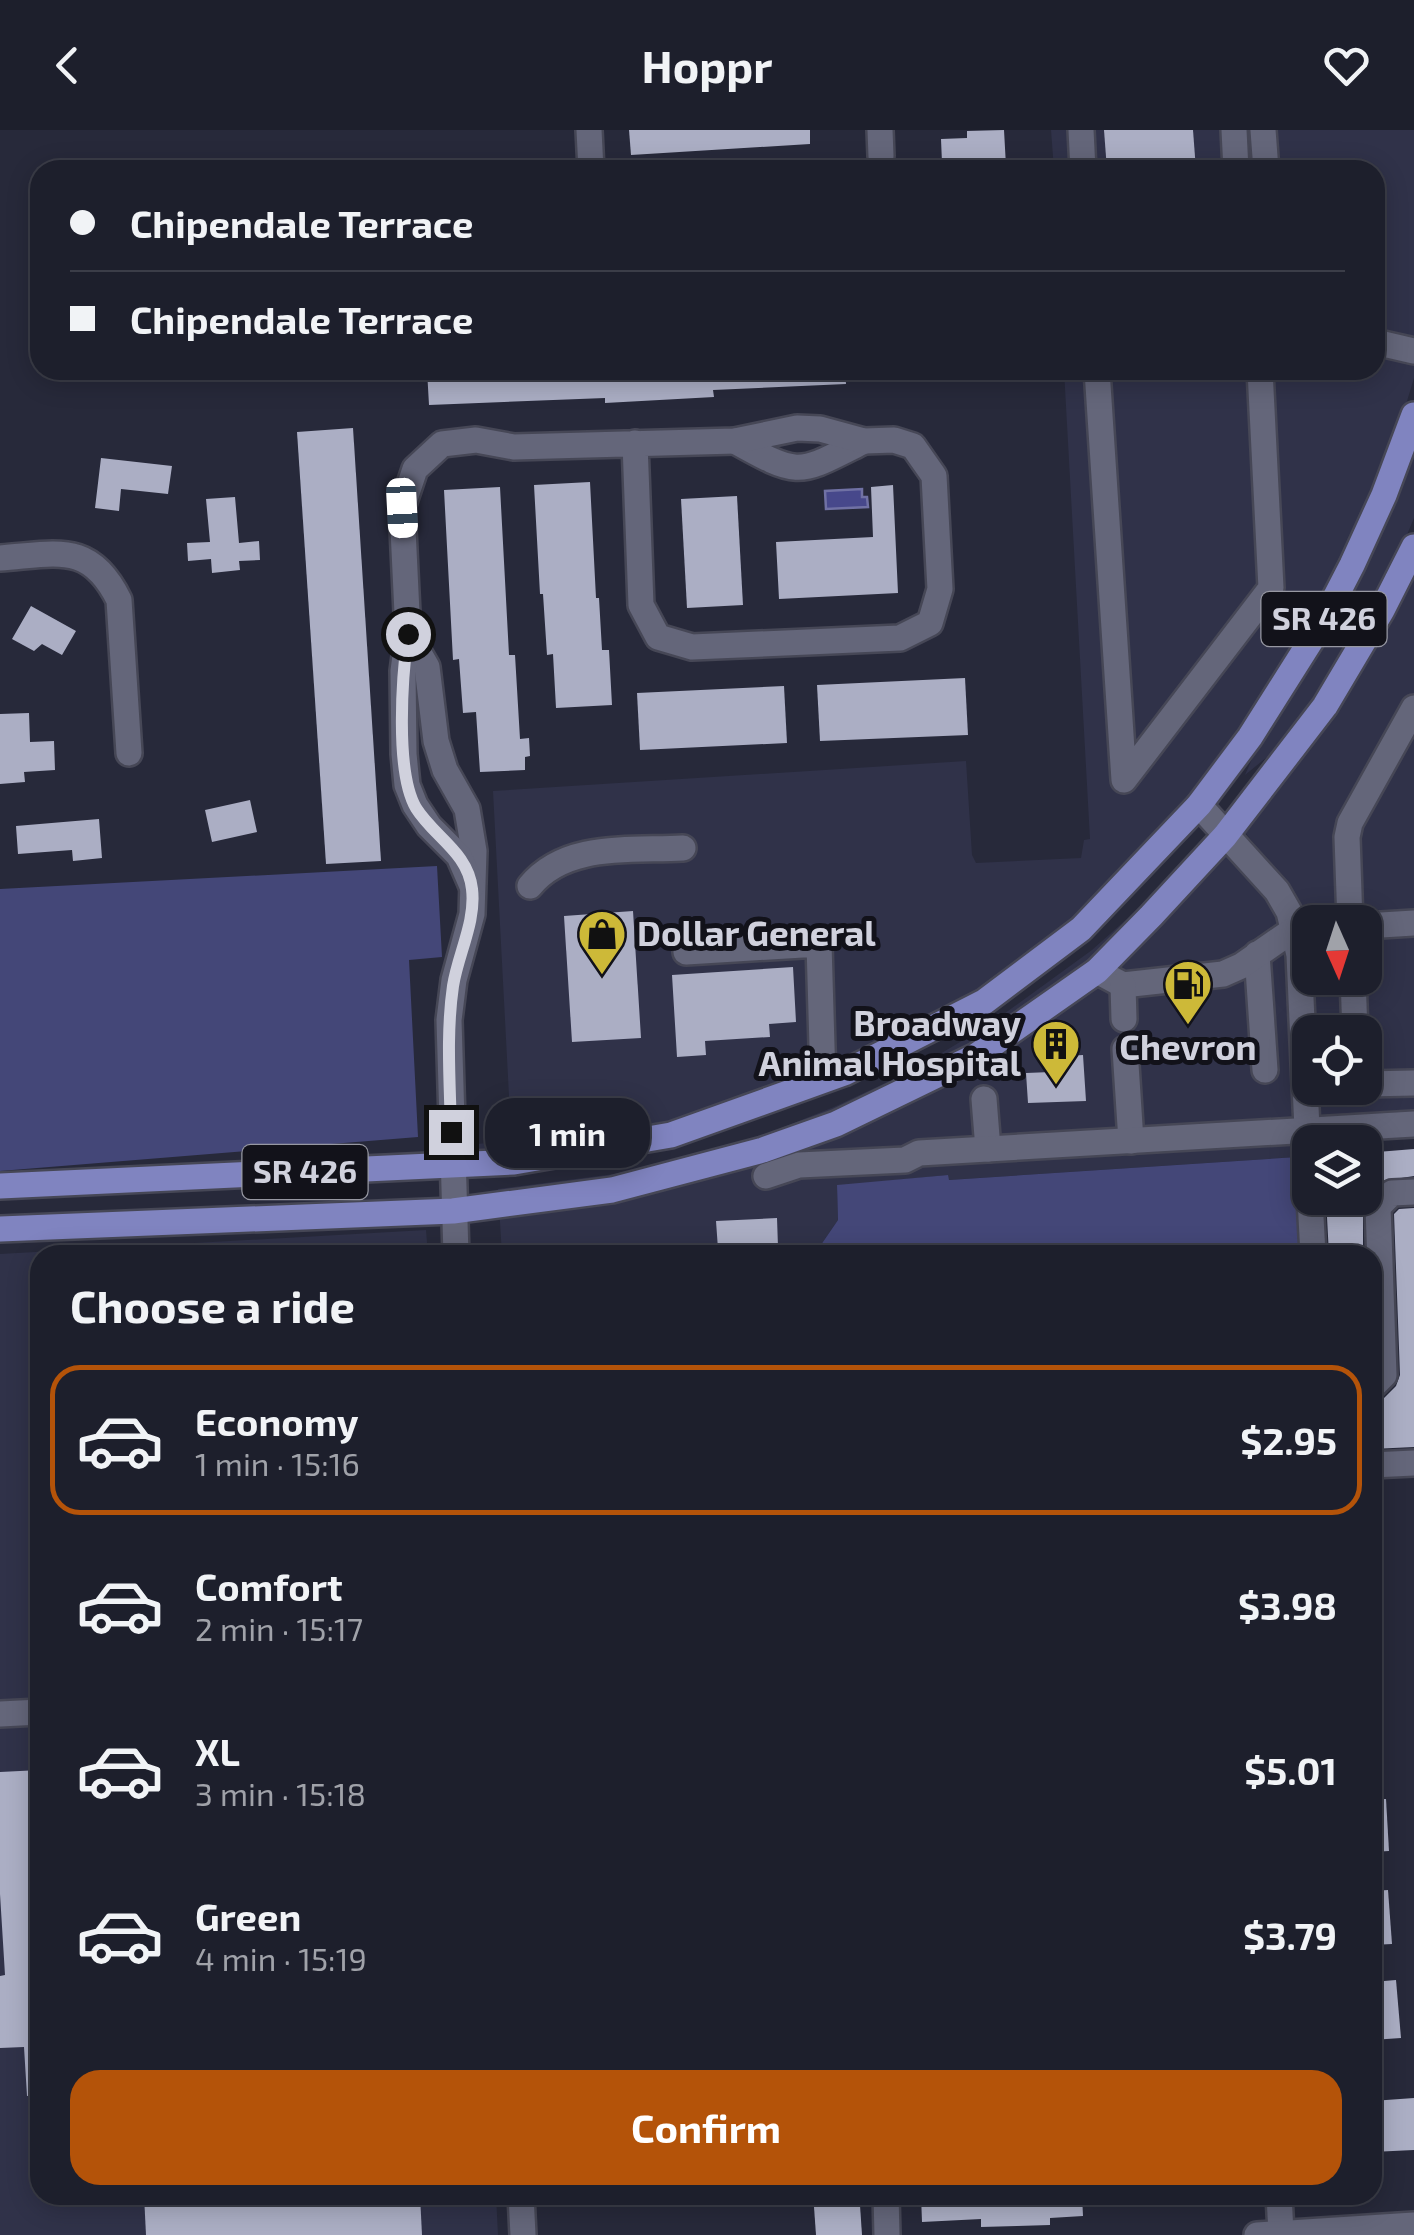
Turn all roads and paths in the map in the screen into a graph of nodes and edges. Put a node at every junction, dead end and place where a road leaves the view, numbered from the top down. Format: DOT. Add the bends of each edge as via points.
graph roads {
  1 [pos="588,130"];
  2 [pos="880,130"];
  3 [pos="1081,130"];
  4 [pos="1234,130"];
  5 [pos="1263,130"];
  6 [pos="881,156"];
  7 [pos="590,160"];
  8 [pos="859,160"];
  9 [pos="1083,160"];
  10 [pos="1236,160"];
  11 [pos="1265,160"];
  12 [pos="1385,344"];
  13 [pos="1414,351"];
  14 [pos="1098,380"];
  15 [pos="1261,380"];
  16 [pos="1414,415"];
  17 [pos="734,441"];
  18 [pos="864,441"];
  19 [pos="635,443"];
  20 [pos="1414,547"];
  21 [pos="0,558"];
  22 [pos="408,634"];
  23 [pos="1414,708"];
  24 [pos="128,753"];
  25 [pos="445,770"];
  26 [pos="408,786"];
  27 [pos="1199,804"];
  28 [pos="472,823"];
  29 [pos="1225,836"];
  30 [pos="440,838"];
  31 [pos="683,848"];
  32 [pos="472,886"];
  33 [pos="530,886"];
  34 [pos="1349,905"];
  35 [pos="1292,916"];
  36 [pos="1414,923"];
  37 [pos="1382,925"];
  38 [pos="1292,935"];
  39 [pos="686,952"];
  40 [pos="1258,954"];
  41 [pos="1096,970"];
  42 [pos="1122,985"];
  43 [pos="1301,995"];
  44 [pos="1124,1019"];
  45 [pos="1125,1049"];
  46 [pos="1265,1070"];
  47 [pos="823,1080"];
  48 [pos="1414,1083"];
  49 [pos="1382,1084"];
  50 [pos="984,1100"];
  51 [pos="1414,1124"];
  52 [pos="1307,1125"];
  53 [pos="1382,1126"];
  54 [pos="1292,1132"];
  55 [pos="1131,1141"];
  56 [pos="988,1150"];
  57 [pos="452,1166"];
  58 [pos="766,1176"];
  59 [pos="0,1186"];
  60 [pos="1414,1192"];
  61 [pos="453,1211"];
  62 [pos="1311,1215"];
  63 [pos="0,1229"];
  64 [pos="455,1245"];
  65 [pos="1312,1245"];
  66 [pos="1379,1245"];
  67 [pos="1382,1320"];
  68 [pos="1382,1378"];
  69 [pos="1414,1463"];
  70 [pos="1382,1465"];
  71 [pos="30,1712"];
  72 [pos="0,1714"];
  73 [pos="522,2205"];
  74 [pos="886,2205"];
  75 [pos="1276,2205"];
  76 [pos="1414,2226"];
  77 [pos="1269,2234"];
  78 [pos="524,2235"];
  79 [pos="887,2235"];
  1 -- 7 [label="street"];
  2 -- 6 [label="street"];
  3 -- 9 [label="street"];
  4 -- 10 [label="street"];
  5 -- 11 [label="street"];
  6 -- 8 [label="path"];
  12 -- 13 [label="street"];
  14 -- 15 [label="street" via="1124,780 1271,588"];
  16 -- 27 [label="main road, SR 426" via="1322,623"];
  17 -- 18 [label="street" via="796,428"];
  17 -- 18 [label="street" via="794,469"];
  17 -- 19 [label="street"];
  18 -- 19 [label="street" via="913,446 934,476 940,589 930,623 900,638 692,647 658,637 641,605"];
  19 -- 22 [label="street" via="442,444 415,469 402,508"];
  20 -- 29 [label="main road, SR 426" via="1325,706"];
  21 -- 24 [label="street" via="68,553 88,558 109,579 120,600"];
  22 -- 25 [label="street" via="428,667"];
  22 -- 26 [label="street"];
  23 -- 34 [label="street" via="1350,822"];
  25 -- 26 [label="street"];
  25 -- 28 [label="street"];
  26 -- 30 [label="street" via="414,806"];
  27 -- 29 [label="street"];
  27 -- 47 [label="main road, SR 426" via="1081,928 984,1002"];
  28 -- 30 [label="street"];
  28 -- 32 [label="street"];
  29 -- 35 [label="street" via="1278,891"];
  29 -- 41 [label="main road, SR 426"];
  30 -- 32 [label="street" via="460,856"];
  31 -- 33 [label="street" via="583,854 542,871"];
  32 -- 57 [label="street" via="448,1020"];
  36 -- 37 [label="street"];
  38 -- 40 [label="street"];
  39 -- 47 [label="street" via="819,944"];
  40 -- 42 [label="street" via="1222,974"];
  40 -- 46 [label="street"];
  41 -- 42 [label="street"];
  41 -- 61 [label="main road, SR 426" via="976,1056 836,1124 612,1190"];
  42 -- 44 [label="street"];
  43 -- 52 [label="street"];
  45 -- 55 [label="street"];
  47 -- 57 [label="main road, SR 426" via="671,1135"];
  48 -- 49 [label="street"];
  50 -- 56 [label="street"];
  51 -- 53 [label="street"];
  54 -- 55 [label="street"];
  55 -- 56 [label="street"];
  56 -- 58 [label="street" via="799,1164"];
  57 -- 59 [label="main road, SR 426"];
  57 -- 61 [label="street"];
  60 -- 66 [label="street" via="1392,1193 1378,1207"];
  61 -- 63 [label="main road, SR 426"];
  61 -- 64 [label="street"];
  62 -- 65 [label="street"];
  67 -- 68 [label="street"];
  69 -- 70 [label="street"];
  71 -- 72 [label="street"];
  73 -- 78 [label="street"];
  74 -- 79 [label="street"];
  75 -- 77 [label="street"];
  76 -- 77 [label="street"];
}
